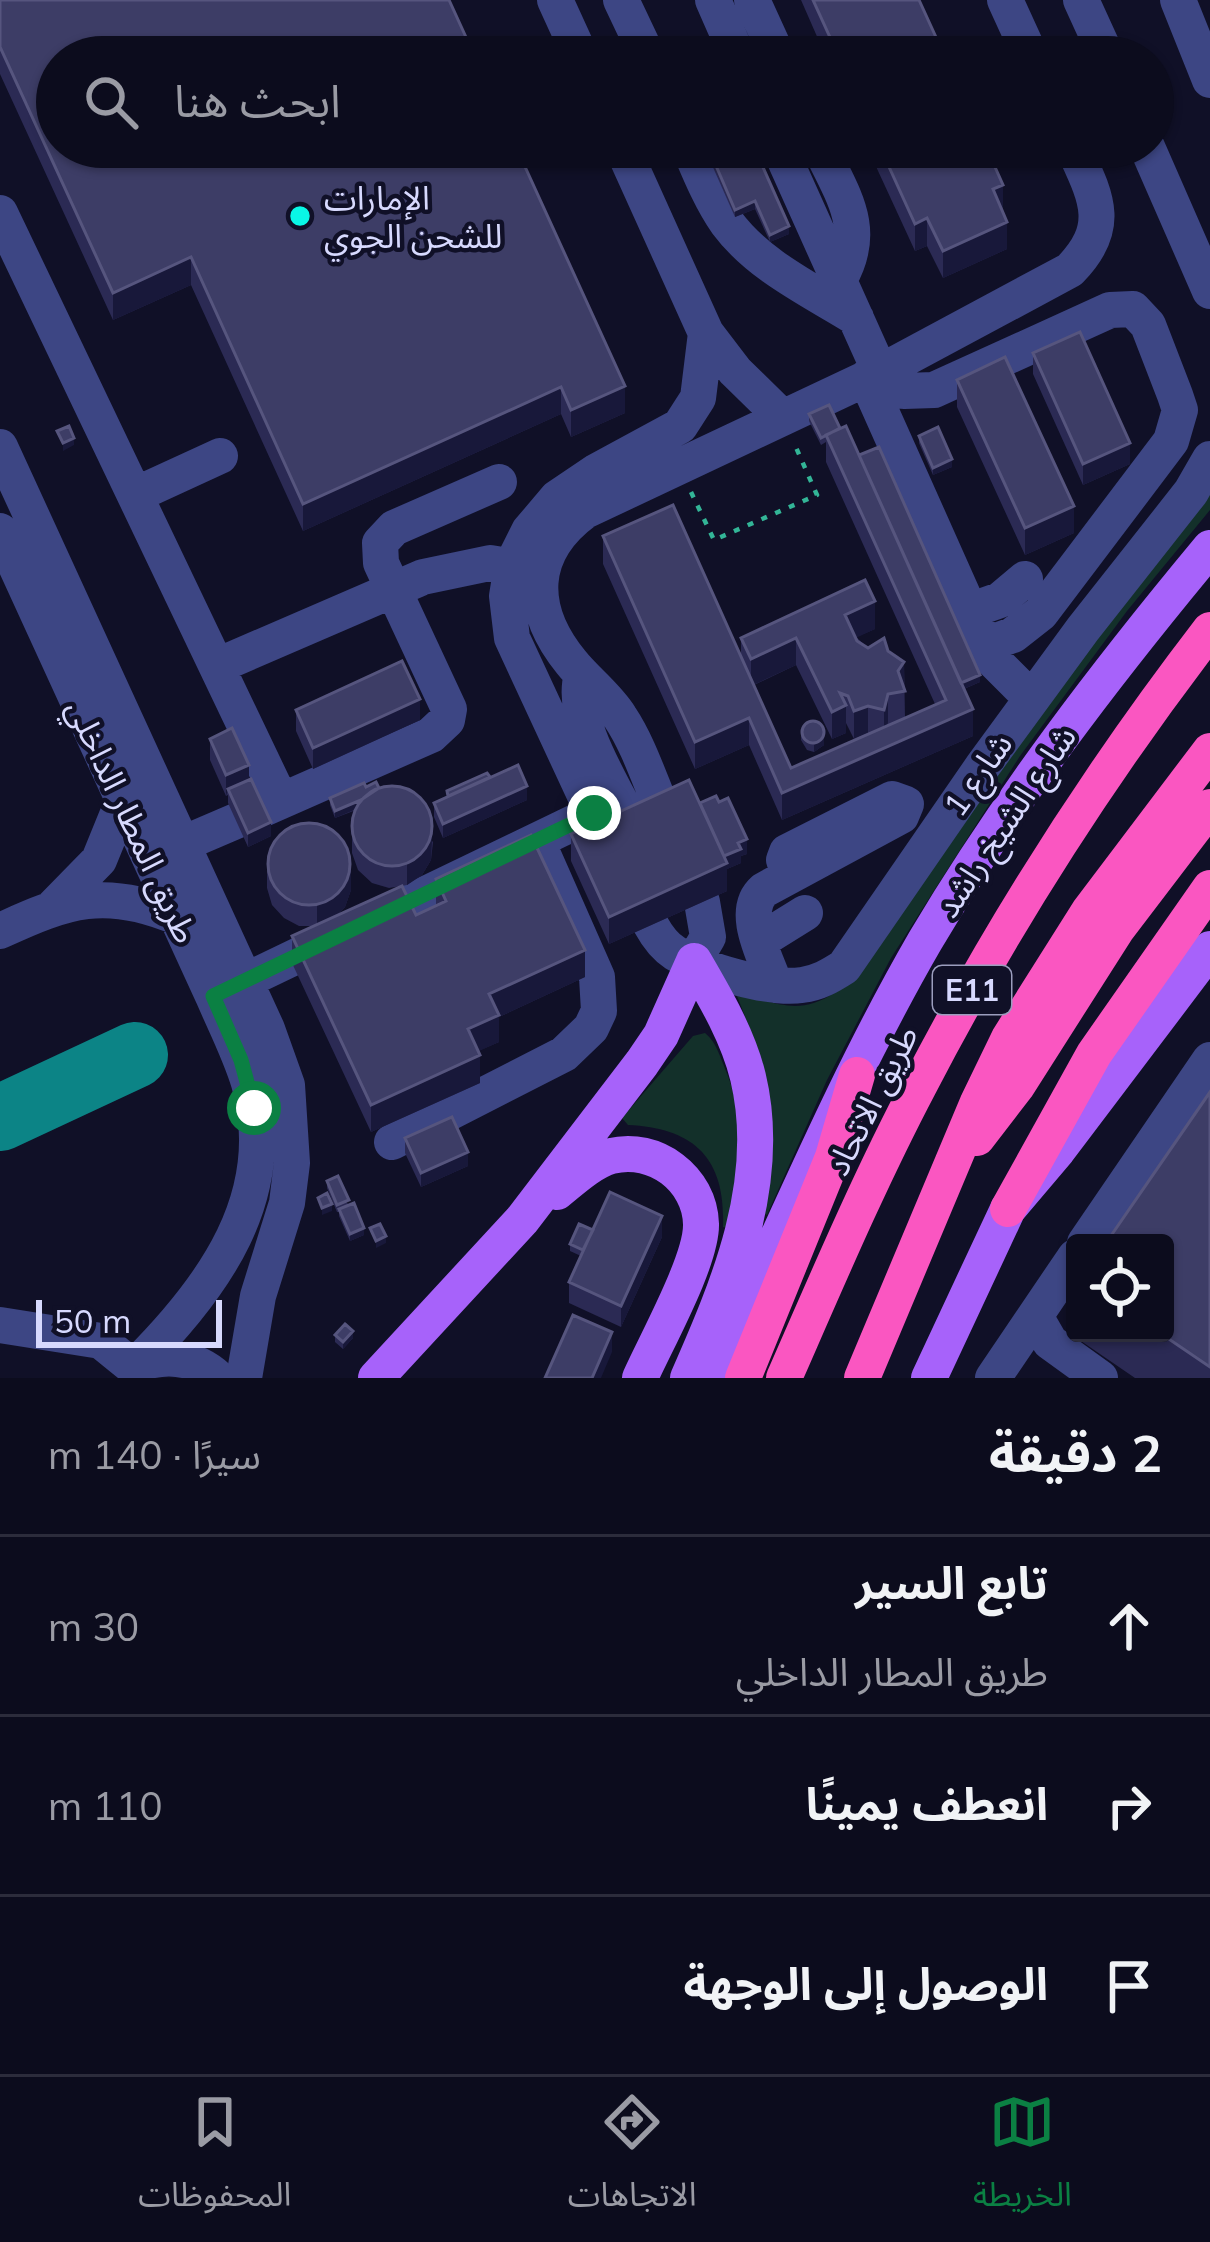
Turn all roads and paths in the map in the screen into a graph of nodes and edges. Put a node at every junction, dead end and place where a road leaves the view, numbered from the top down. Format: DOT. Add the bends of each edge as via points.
graph roads {
  1 [pos="555,0"];
  2 [pos="621,0"];
  3 [pos="712,0"];
  4 [pos="752,0"];
  5 [pos="1005,0"];
  6 [pos="1082,0"];
  7 [pos="1178,0"];
  8 [pos="571,36"];
  9 [pos="638,36"];
  10 [pos="728,36"];
  11 [pos="768,36"];
  12 [pos="1021,36"];
  13 [pos="1098,36"];
  14 [pos="1210,80"];
  15 [pos="631,168"];
  16 [pos="698,168"];
  17 [pos="788,168"];
  18 [pos="829,168"];
  19 [pos="1082,168"];
  20 [pos="1156,168"];
  21 [pos="1159,168"];
  22 [pos="0,213"];
  23 [pos="1210,239"];
  24 [pos="839,280"];
  25 [pos="1210,291"];
  26 [pos="856,318"];
  27 [pos="706,333"];
  28 [pos="873,375"];
  29 [pos="782,417"];
  30 [pos="0,447"];
  31 [pos="220,457"];
  32 [pos="1210,459"];
  33 [pos="678,465"];
  34 [pos="499,482"];
  35 [pos="135,496"];
  36 [pos="10,524"];
  37 [pos="1210,548"];
  38 [pos="527,569"];
  39 [pos="1024,579"];
  40 [pos="393,590"];
  41 [pos="969,611"];
  42 [pos="1210,630"];
  43 [pos="985,645"];
  44 [pos="217,666"];
  45 [pos="1031,698"];
  46 [pos="1210,751"];
  47 [pos="123,801"];
  48 [pos="1210,807"];
  49 [pos="259,811"];
  50 [pos="626,827"];
  51 [pos="537,841"];
  52 [pos="165,851"];
  53 [pos="790,875"];
  54 [pos="1210,888"];
  55 [pos="54,906"];
  56 [pos="806,913"];
  57 [pos="177,917"];
  58 [pos="0,931"];
  59 [pos="760,941"];
  60 [pos="1210,949"];
  61 [pos="694,961"];
  62 [pos="775,986"];
  63 [pos="229,988"];
  64 [pos="1208,1067"];
  65 [pos="857,1075"];
  66 [pos="392,1142"];
  67 [pos="951,1167"];
  68 [pos="1008,1209"];
  69 [pos="521,1220"];
  70 [pos="1090,1234"];
  71 [pos="1066,1270"];
  72 [pos="904,1284"];
  73 [pos="1035,1316"];
  74 [pos="0,1325"];
  75 [pos="130,1370"];
  76 [pos="218,1378"];
  77 [pos="244,1378"];
  78 [pos="376,1378"];
  79 [pos="640,1378"];
  80 [pos="688,1378"];
  81 [pos="713,1378"];
  82 [pos="743,1378"];
  83 [pos="784,1378"];
  84 [pos="862,1378"];
  85 [pos="888,1378"];
  86 [pos="929,1378"];
  87 [pos="993,1378"];
  88 [pos="1100,1378"];
  1 -- 8 [label="street"];
  2 -- 9 [label="street"];
  3 -- 10 [label="street"];
  4 -- 11 [label="street"];
  5 -- 12 [label="street"];
  6 -- 13 [label="street"];
  7 -- 14 [label="street"];
  15 -- 27 [label="street"];
  16 -- 26 [label="street" via="745,244"];
  17 -- 24 [label="street"];
  18 -- 24 [label="street" via="854,229"];
  19 -- 28 [label="street" via="1097,206 1087,253 1050,283"];
  20 -- 25 [label="street"];
  21 -- 23 [label="street"];
  22 -- 35 [label="street"];
  24 -- 26 [label="street"];
  26 -- 28 [label="street"];
  27 -- 29 [label="street"];
  27 -- 38 [label="street" via="689,414 665,437 556,498 529,531"];
  28 -- 29 [label="street"];
  28 -- 41 [label="street"];
  28 -- 43 [label="street" via="904,391 934,390 1121,308 1142,316 1175,395 1172,441 1042,613"];
  29 -- 33 [label="street"];
  29 -- 33 [label="path" via="817,494 714,540"];
  30 -- 36 [label="street"];
  31 -- 35 [label="street"];
  32 -- 45 [label="street, شارع 1"];
  33 -- 38 [label="street" via="570,522"];
  34 -- 40 [label="street" via="385,534 378,553"];
  35 -- 44 [label="street"];
  36 -- 47 [label="street, طريق المطار الداخلي"];
  36 -- 52 [label="street"];
  37 -- 65 [label="main road, شارع الشيخ راشد" via="992,834 923,944"];
  38 -- 40 [label="street" via="467,565"];
  38 -- 50 [label="street" via="544,618 582,675 582,718"];
  38 -- 50 [label="street" via="507,596 512,638"];
  39 -- 41 [label="street" via="1000,600"];
  40 -- 44 [label="street"];
  40 -- 49 [label="street" via="447,720 431,735"];
  41 -- 43 [label="street"];
  42 -- 83 [label="highway, طريق الاتحاد / E11" via="1069,827 977,981 882,1160"];
  43 -- 45 [label="street"];
  44 -- 49 [label="street"];
  45 -- 62 [label="street, شارع 1" via="844,967 824,980"];
  46 -- 67 [label="highway, E11" via="1059,958 993,1069"];
  47 -- 52 [label="street, طريق المطار الداخلي"];
  47 -- 55 [label="street" via="99,860"];
  48 -- 67 [label="highway" via="1117,929 1017,1086"];
  49 -- 52 [label="street"];
  50 -- 51 [label="street"];
  51 -- 63 [label="street"];
  51 -- 66 [label="street" via="597,977 591,1028 564,1054"];
  52 -- 57 [label="street, طريق المطار الداخلي"];
  52 -- 63 [label="street"];
  53 -- 59 [label="street" via="754,899"];
  54 -- 68 [label="highway" via="1094,1054"];
  55 -- 57 [label="street" via="116,900"];
  55 -- 58 [label="street"];
  56 -- 59 [label="street"];
  57 -- 63 [label="street, طريق المطار الداخلي"];
  59 -- 62 [label="street"];
  60 -- 68 [label="main road"];
  61 -- 61 [label="street" via="708,938 676,914 673,952"];
  61 -- 62 [label="street, شارع 1"];
  61 -- 69 [label="main road" via="662,1035"];
  61 -- 80 [label="main road" via="748,1076 755,1123 747,1217"];
  63 -- 75 [label="street, طريق المطار الداخلي" via="254,1108 253,1188 223,1263"];
  63 -- 77 [label="street" via="282,1071 292,1142 287,1203"];
  64 -- 70 [label="street"];
  65 -- 81 [label="main road, شارع الشيخ راشد"];
  65 -- 82 [label="highway" via="838,1144"];
  67 -- 72 [label="highway, E11"];
  68 -- 86 [label="main road"];
  69 -- 78 [label="main road"];
  69 -- 79 [label="main road" via="610,1156 662,1161 683,1177 697,1199 696,1251"];
  71 -- 73 [label="street"];
  72 -- 84 [label="highway, E11"];
  72 -- 85 [label="highway"];
  73 -- 87 [label="street"];
  73 -- 88 [label="street" via="1050,1342"];
  74 -- 75 [label="street" via="101,1341"];
  75 -- 76 [label="street" via="174,1358"];
}
